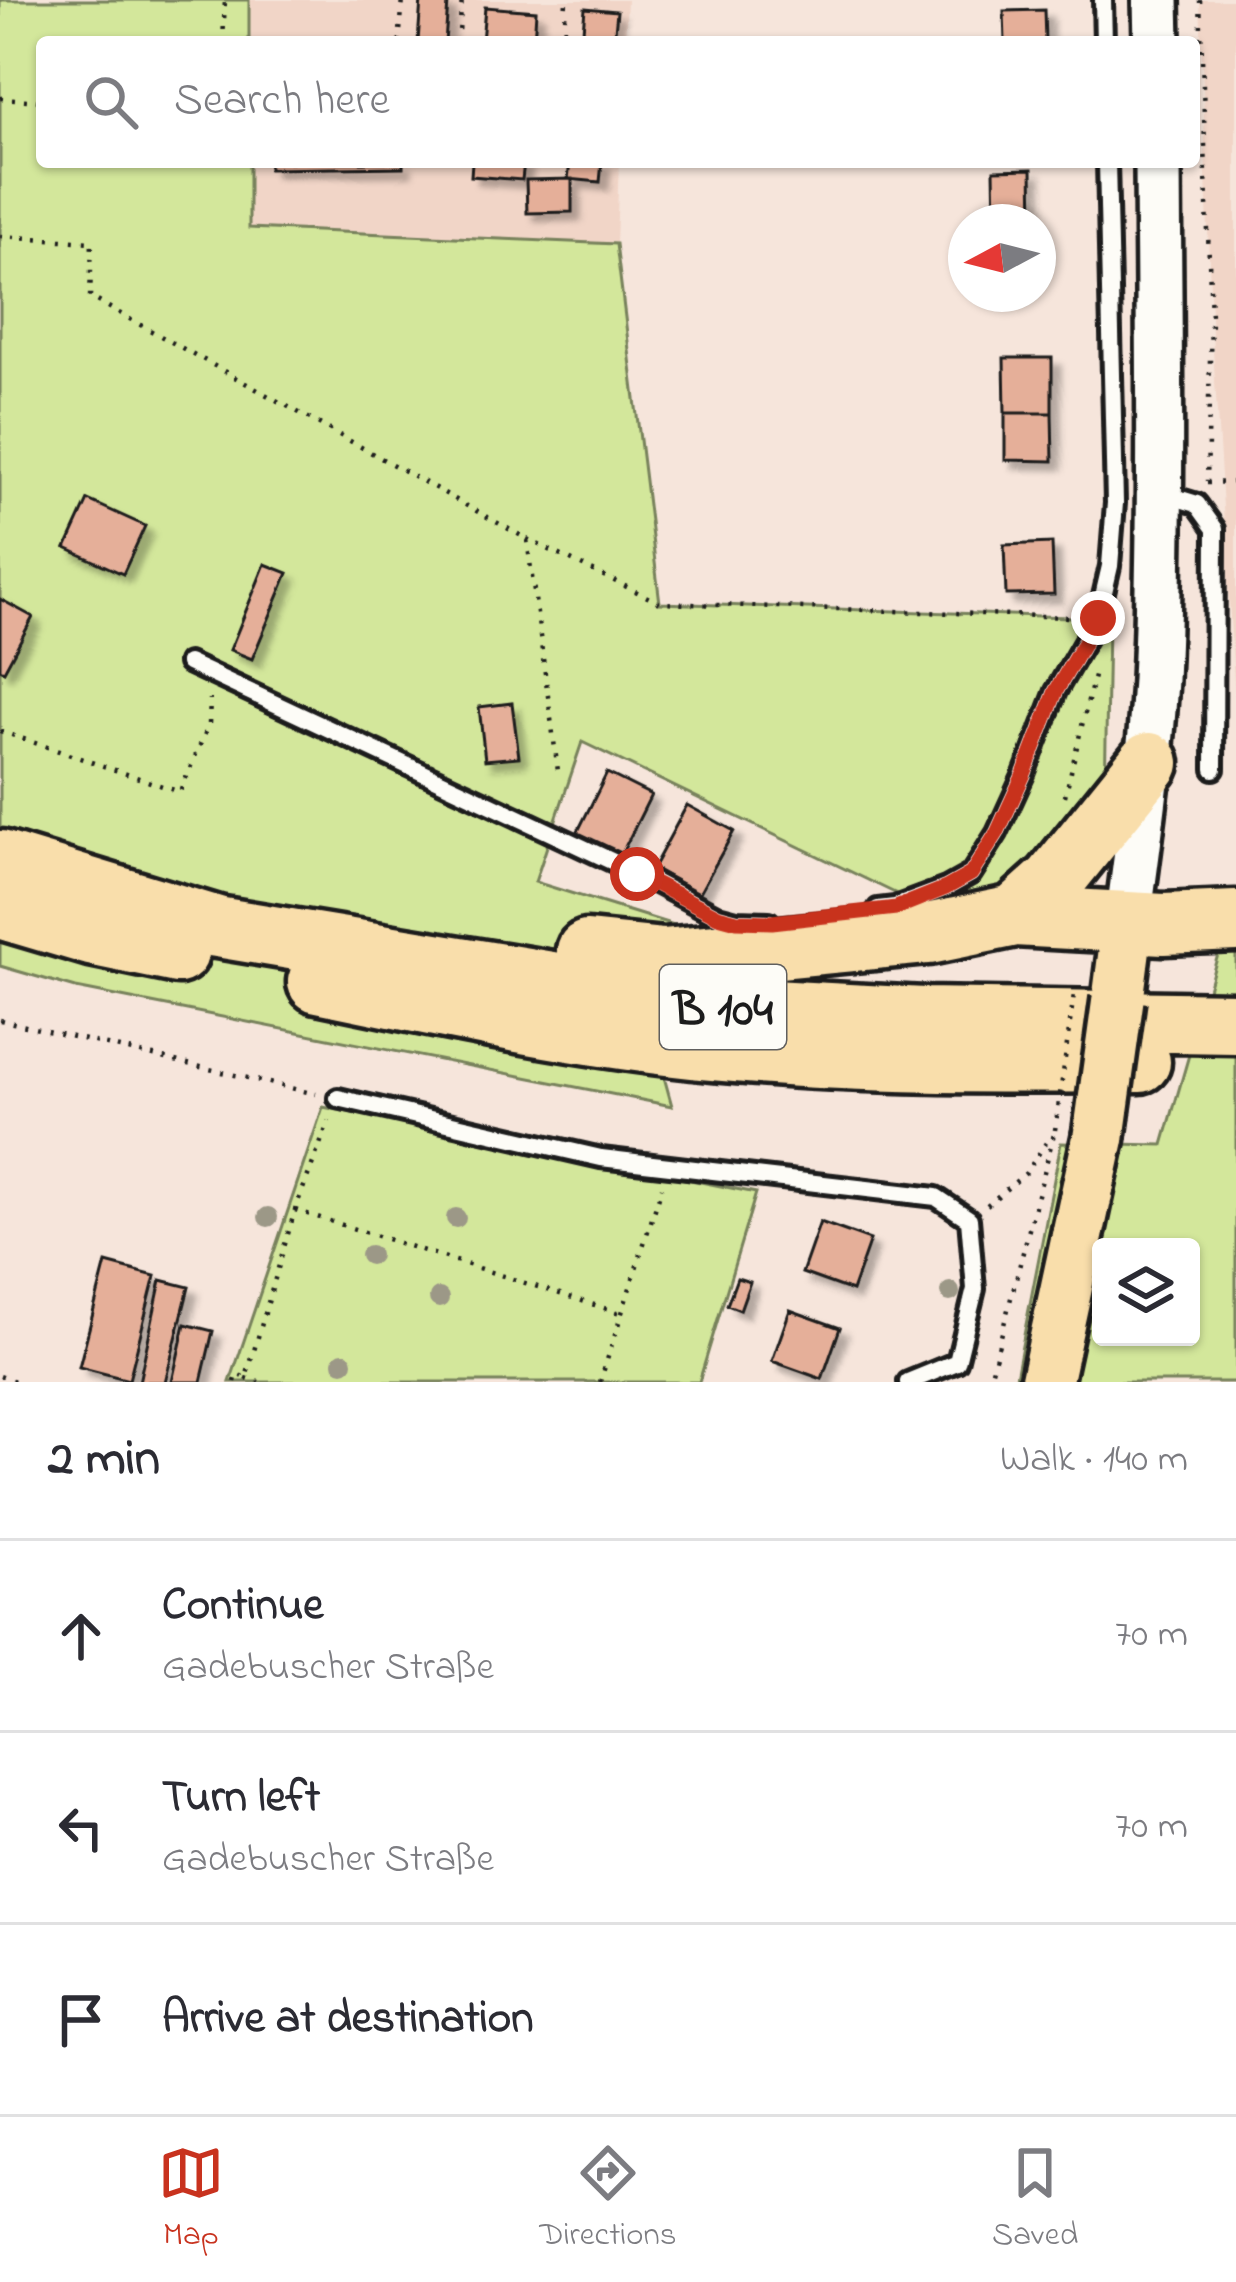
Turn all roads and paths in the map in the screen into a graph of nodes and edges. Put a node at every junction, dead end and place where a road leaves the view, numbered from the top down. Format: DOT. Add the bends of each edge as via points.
graph roads {
  1 [pos="225,0"];
  2 [pos="404,0"];
  3 [pos="462,0"];
  4 [pos="566,0"];
  5 [pos="1103,0"];
  6 [pos="1156,0"];
  7 [pos="223,36"];
  8 [pos="400,36"];
  9 [pos="459,36"];
  10 [pos="564,36"];
  11 [pos="1104,36"];
  12 [pos="1157,36"];
  13 [pos="0,98"];
  14 [pos="36,100"];
  15 [pos="1107,168"];
  16 [pos="1158,168"];
  17 [pos="0,236"];
  18 [pos="1236,482"];
  19 [pos="1207,483"];
  20 [pos="1159,492"];
  21 [pos="527,539"];
  22 [pos="1098,618"];
  23 [pos="188,663"];
  24 [pos="210,675"];
  25 [pos="0,731"];
  26 [pos="1149,763"];
  27 [pos="1214,769"];
  28 [pos="558,771"];
  29 [pos="1063,806"];
  30 [pos="0,861"];
  31 [pos="0,908"];
  32 [pos="854,912"];
  33 [pos="1015,916"];
  34 [pos="792,920"];
  35 [pos="1236,921"];
  36 [pos="1128,922"];
  37 [pos="217,926"];
  38 [pos="1096,997"];
  39 [pos="0,1020"];
  40 [pos="1236,1023"];
  41 [pos="1236,1061"];
  42 [pos="338,1098"];
  43 [pos="1077,1133"];
  44 [pos="668,1166"];
  45 [pos="296,1210"];
  46 [pos="969,1219"];
  47 [pos="623,1314"];
  48 [pos="0,1376"];
  49 [pos="246,1378"];
  50 [pos="17,1382"];
  51 [pos="235,1382"];
  52 [pos="259,1382"];
  53 [pos="600,1382"];
  54 [pos="908,1382"];
  55 [pos="989,1382"];
  56 [pos="1046,1382"];
  1 -- 7 [label="path"];
  2 -- 8 [label="path"];
  3 -- 9 [label="path"];
  4 -- 10 [label="path"];
  5 -- 11 [label="lane"];
  6 -- 12 [label="street"];
  13 -- 14 [label="path"];
  15 -- 22 [label="lane" via="1115,502"];
  16 -- 20 [label="street"];
  17 -- 21 [label="path" via="92,242 90,297"];
  18 -- 19 [label="path"];
  20 -- 26 [label="street"];
  20 -- 27 [label="lane" via="1197,504 1215,529"];
  21 -- 22 [label="path" via="660,603"];
  21 -- 28 [label="path"];
  22 -- 29 [label="path" via="1100,650"];
  22 -- 32 [label="lane" via="971,874 896,908"];
  23 -- 24 [label="lane"];
  24 -- 25 [label="path" via="209,724 180,792"];
  24 -- 34 [label="lane" via="718,916"];
  26 -- 33 [label="highway" via="1054,881"];
  26 -- 36 [label="street"];
  30 -- 37 [label="highway, B 104"];
  31 -- 41 [label="highway, B 104" via="91,935 506,1022 722,1051 934,1064"];
  33 -- 36 [label="highway, B 104"];
  33 -- 37 [label="highway, B 104" via="928,934 663,959 288,921"];
  35 -- 36 [label="highway, B 104"];
  36 -- 38 [label="main road"];
  37 -- 40 [label="highway, B 104" via="697,1006"];
  38 -- 43 [label="main road, bridge"];
  38 -- 43 [label="path, bridge"];
  39 -- 42 [label="path"];
  42 -- 44 [label="lane"];
  42 -- 45 [label="path"];
  43 -- 46 [label="path"];
  43 -- 55 [label="path"];
  43 -- 56 [label="main road"];
  44 -- 46 [label="lane" via="936,1196"];
  44 -- 47 [label="path"];
  45 -- 47 [label="path"];
  45 -- 49 [label="path"];
  46 -- 54 [label="lane" via="975,1289 956,1362"];
  47 -- 53 [label="path"];
  48 -- 50 [label="path"];
  49 -- 51 [label="path"];
  49 -- 52 [label="path"];
}
